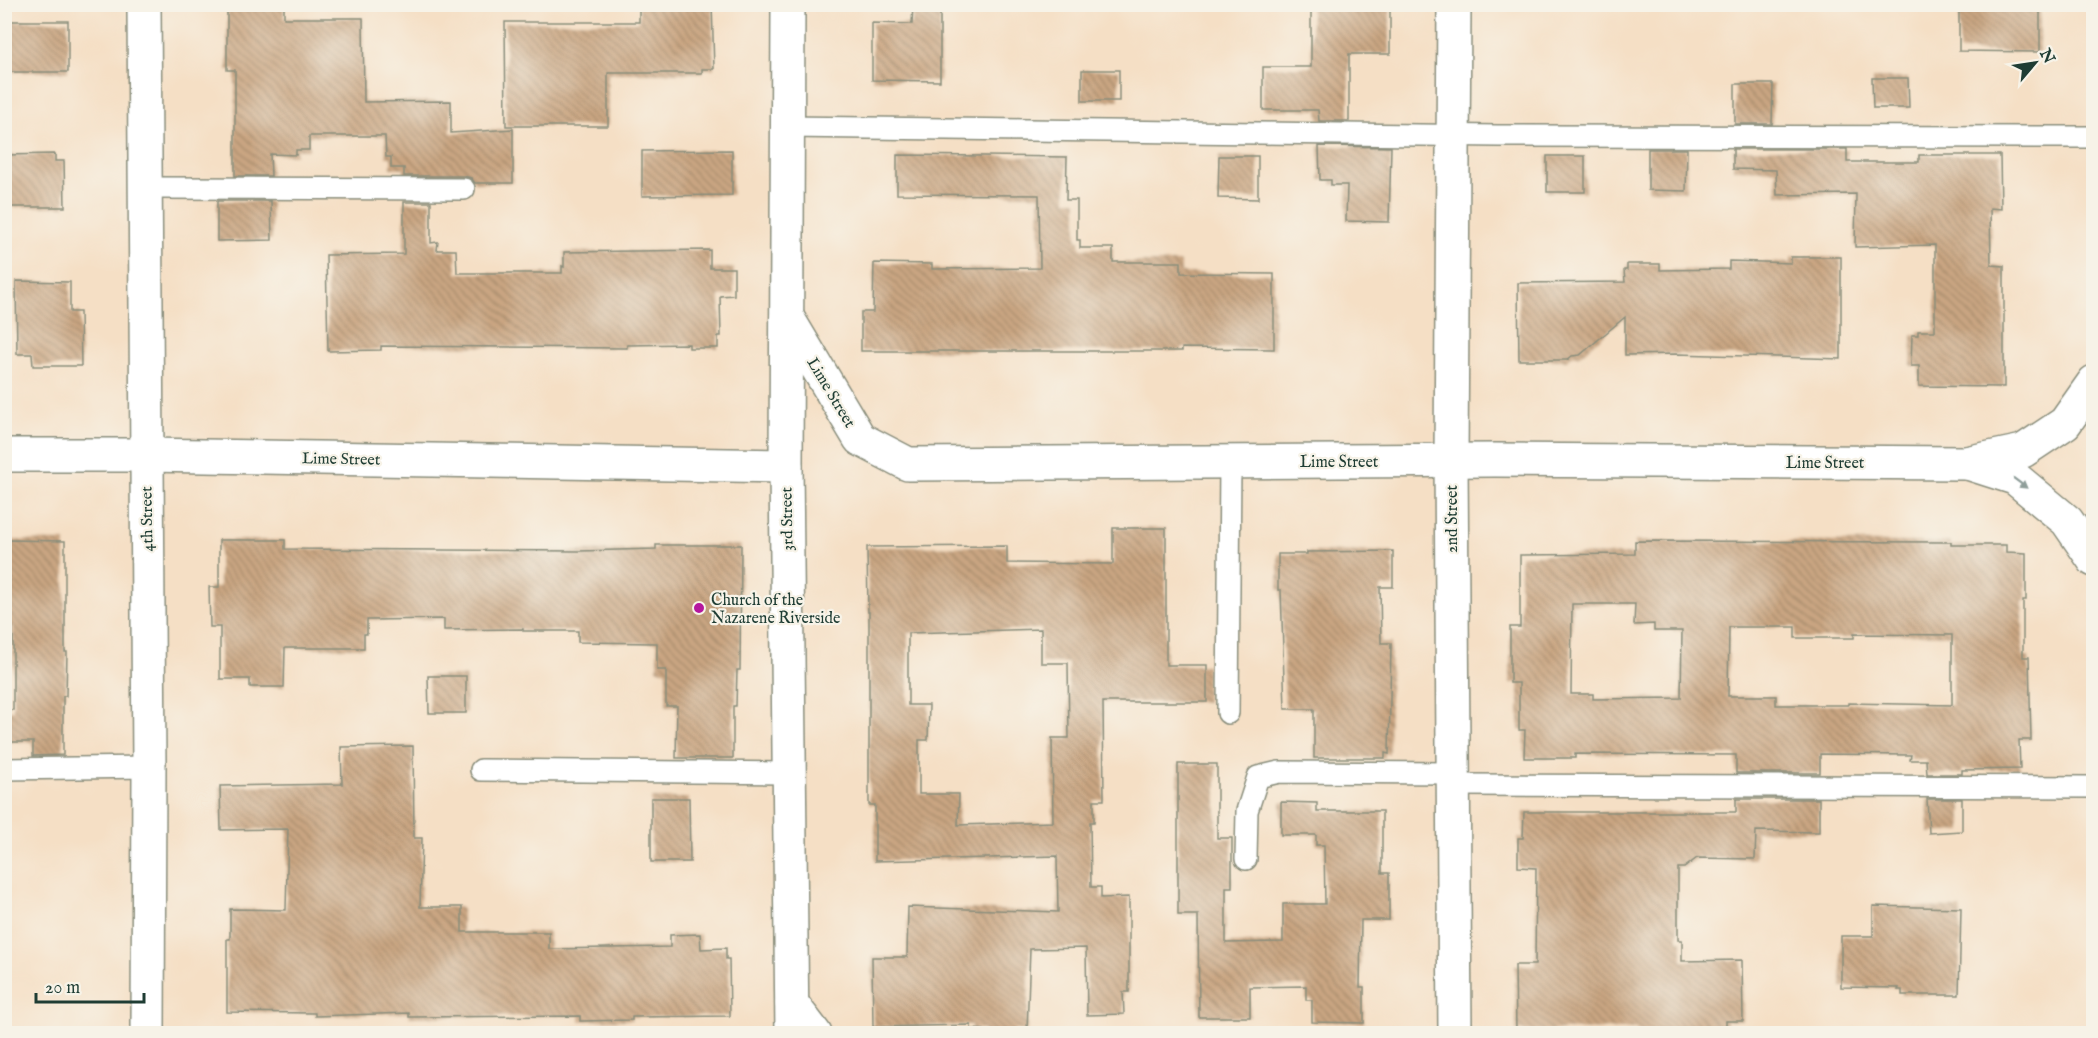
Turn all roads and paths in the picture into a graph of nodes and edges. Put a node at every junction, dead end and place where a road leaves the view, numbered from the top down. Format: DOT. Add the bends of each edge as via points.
graph roads {
  1 [pos="144,4"];
  2 [pos="788,4"];
  3 [pos="1454,4"];
  4 [pos="787,127"];
  5 [pos="1454,136"];
  6 [pos="2094,137"];
  7 [pos="144,188"];
  8 [pos="464,189"];
  9 [pos="787,317"];
  10 [pos="2094,382"];
  11 [pos="4,455"];
  12 [pos="146,455"];
  13 [pos="1451,460"];
  14 [pos="1230,462"];
  15 [pos="1966,463"];
  16 [pos="786,465"];
  17 [pos="2094,560"];
  18 [pos="1228,713"];
  19 [pos="149,767"];
  20 [pos="4,769"];
  21 [pos="481,770"];
  22 [pos="789,773"];
  23 [pos="1453,779"];
  24 [pos="2094,787"];
  25 [pos="1246,859"];
  26 [pos="792,1019"];
  27 [pos="148,1034"];
  28 [pos="815,1034"];
  29 [pos="1455,1034"];
  1 -- 7 [label="street, 4th Street"];
  2 -- 4 [label="street, 3rd Street"];
  3 -- 5 [label="street, 2nd Street"];
  4 -- 5 [label="lane"];
  4 -- 9 [label="street, 3rd Street"];
  5 -- 6 [label="lane"];
  5 -- 13 [label="street, 2nd Street"];
  7 -- 8 [label="lane"];
  7 -- 12 [label="street, 4th Street"];
  9 -- 14 [label="street, Lime Street" via="860,439 908,464"];
  9 -- 16 [label="street, 3rd Street"];
  10 -- 15 [label="street" via="2065,423 2023,451"];
  11 -- 12 [label="street, Lime Street"];
  12 -- 16 [label="street, Lime Street"];
  12 -- 19 [label="street, 4th Street"];
  13 -- 14 [label="street, Lime Street"];
  13 -- 15 [label="street, Lime Street"];
  13 -- 23 [label="street, 2nd Street"];
  14 -- 18 [label="lane"];
  15 -- 17 [label="street, one-way" via="2015,478 2067,521"];
  16 -- 22 [label="street, 3rd Street"];
  19 -- 20 [label="lane"];
  19 -- 27 [label="street, 4th Street"];
  21 -- 22 [label="lane"];
  22 -- 26 [label="street, 3rd Street"];
  23 -- 24 [label="lane"];
  23 -- 25 [label="lane" via="1307,771 1258,777 1248,811"];
  23 -- 29 [label="street, 2nd Street"];
  26 -- 28 [label="street"];
}
